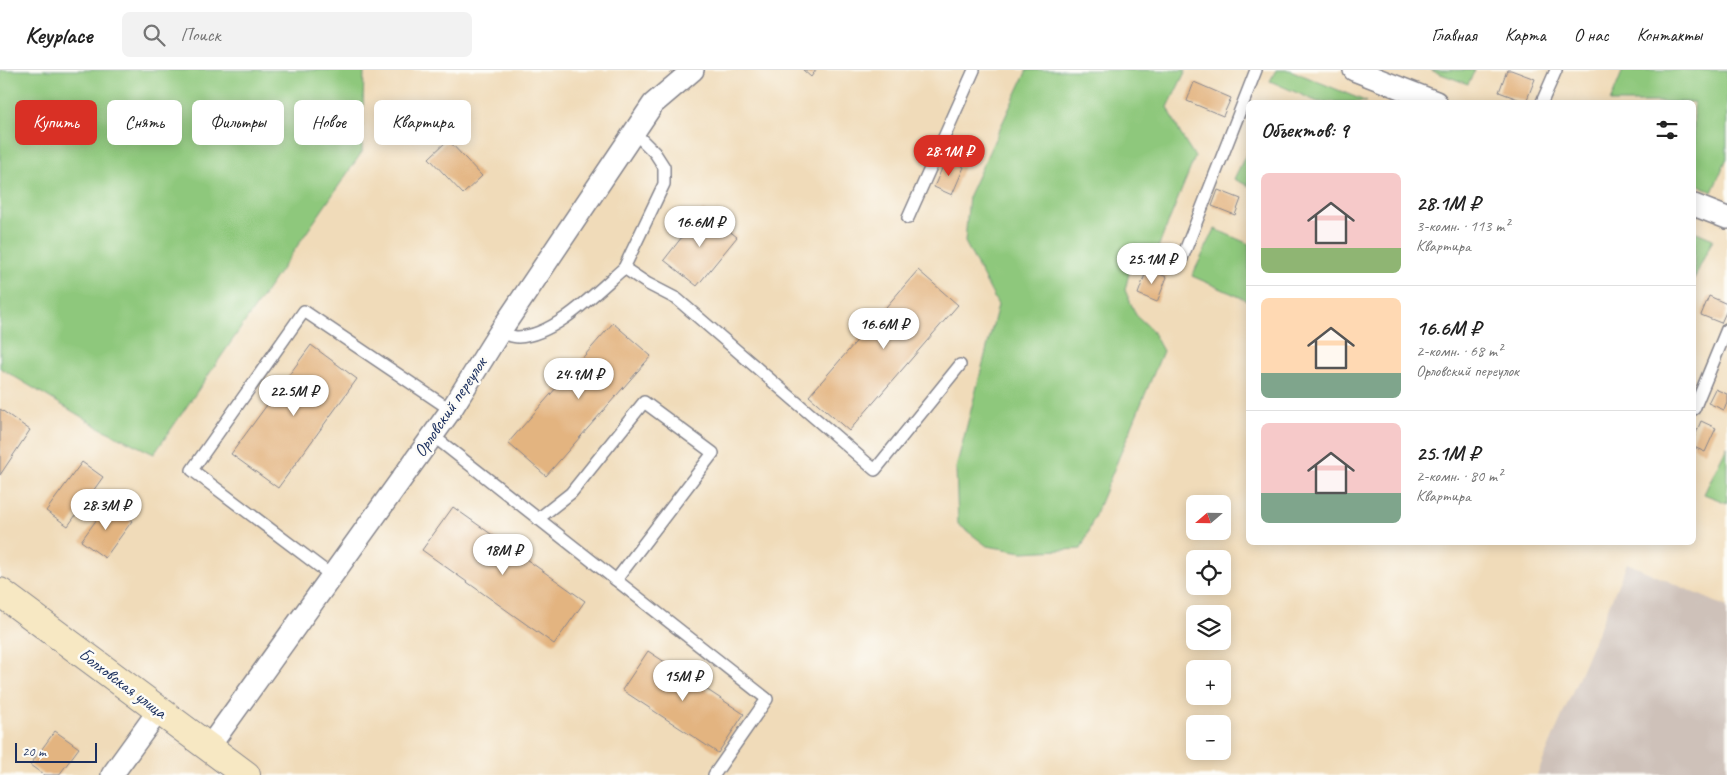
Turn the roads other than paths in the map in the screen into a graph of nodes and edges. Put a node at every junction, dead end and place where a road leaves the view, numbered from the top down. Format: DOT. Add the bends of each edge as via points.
graph roads {
  1 [pos="693,70"];
  2 [pos="974,70"];
  3 [pos="1256,70"];
  4 [pos="1354,70"];
  5 [pos="1556,70"];
  6 [pos="1431,100"];
  7 [pos="1543,100"];
  8 [pos="634,132"];
  9 [pos="1696,206"];
  10 [pos="908,218"];
  11 [pos="1727,218"];
  12 [pos="1181,260"];
  13 [pos="624,268"];
  14 [pos="1727,329"];
  15 [pos="499,333"];
  16 [pos="960,365"];
  17 [pos="1696,404"];
  18 [pos="451,410"];
  19 [pos="432,435"];
  20 [pos="538,519"];
  21 [pos="332,576"];
  22 [pos="616,580"];
  23 [pos="0,592"];
  24 [pos="159,710"];
  25 [pos="209,747"];
  26 [pos="112,775"];
  27 [pos="246,775"];
  28 [pos="714,775"];
  1 -- 8 [label="street, Орловский переулок" via="653,104"];
  2 -- 10 [label="lane"];
  3 -- 12 [label="lane"];
  4 -- 6 [label="street"];
  5 -- 7 [label="lane"];
  8 -- 13 [label="lane" via="664,167 664,184"];
  8 -- 15 [label="street, Орловский переулок"];
  9 -- 11 [label="street"];
  13 -- 15 [label="lane" via="558,324 516,337"];
  13 -- 16 [label="lane" via="677,299 875,470"];
  14 -- 17 [label="lane"];
  15 -- 18 [label="street, Орловский переулок"];
  18 -- 19 [label="street, Орловский переулок"];
  18 -- 21 [label="lane" via="304,311 192,470"];
  19 -- 20 [label="lane"];
  19 -- 21 [label="street, Орловский переулок"];
  20 -- 22 [label="lane"];
  20 -- 22 [label="lane" via="570,494 644,402 713,453"];
  21 -- 25 [label="street, Орловский переулок"];
  22 -- 28 [label="lane" via="767,699"];
  23 -- 24 [label="main road, Болховская улица"];
  24 -- 25 [label="main road, Болховская улица"];
  24 -- 26 [label="street"];
  25 -- 27 [label="main road, Болховская улица"];
}
